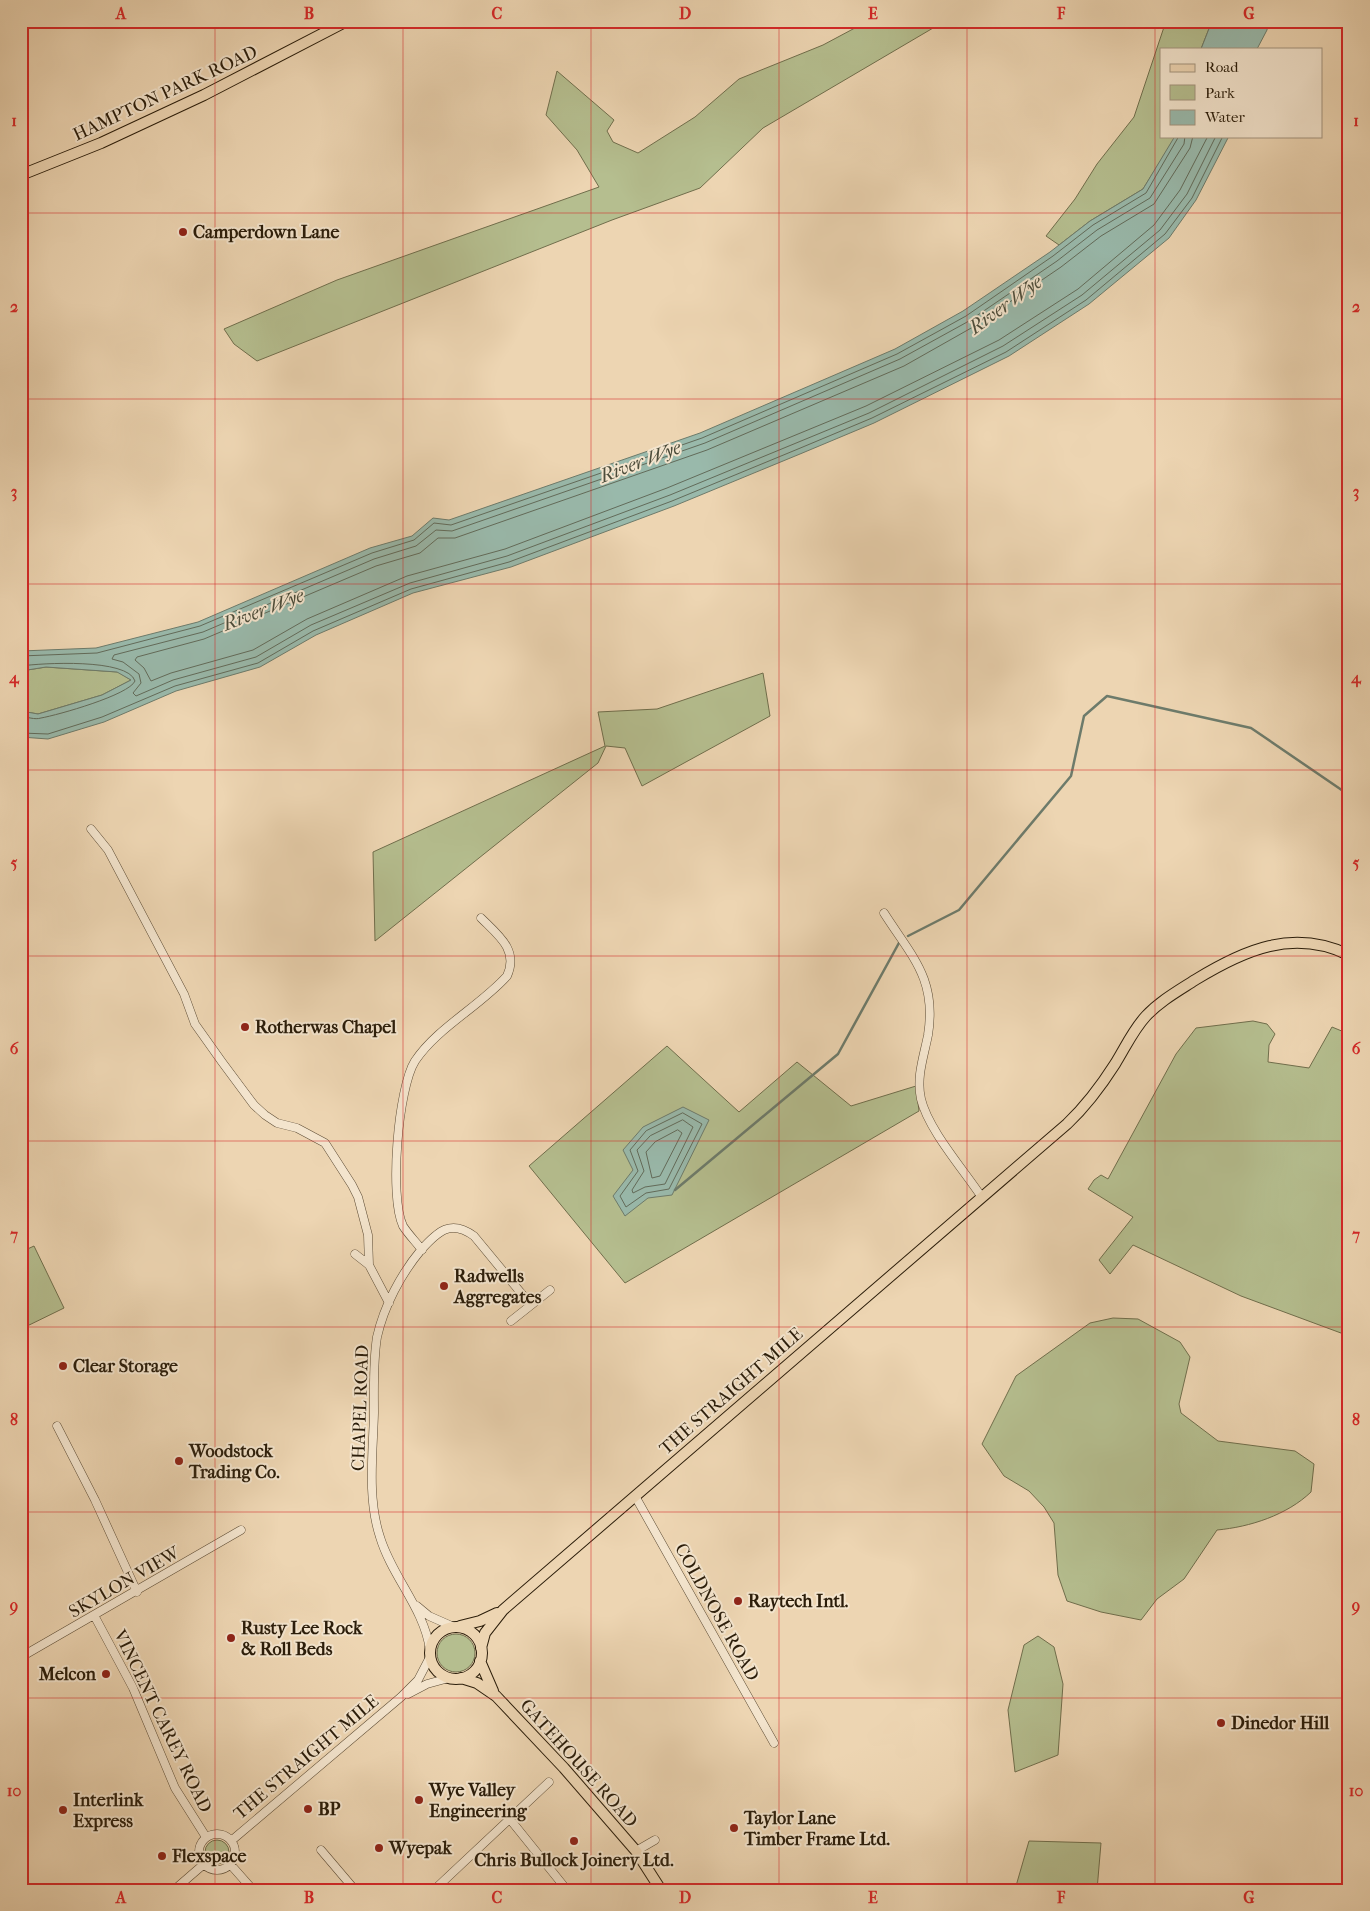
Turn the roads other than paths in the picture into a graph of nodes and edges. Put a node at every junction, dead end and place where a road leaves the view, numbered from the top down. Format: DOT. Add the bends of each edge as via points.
graph roads {
  1 [pos="347,21"];
  2 [pos="21,175"];
  3 [pos="91,830"];
  4 [pos="884,913"];
  5 [pos="481,918"];
  6 [pos="1349,955"];
  7 [pos="981,1196"];
  8 [pos="422,1250"];
  9 [pos="355,1254"];
  10 [pos="369,1264"];
  11 [pos="550,1290"];
  12 [pos="389,1303"];
  13 [pos="531,1305"];
  14 [pos="511,1321"];
  15 [pos="57,1426"];
  16 [pos="635,1496"];
  17 [pos="241,1530"];
  18 [pos="137,1592"];
  19 [pos="414,1603"];
  20 [pos="503,1610"];
  21 [pos="95,1617"];
  22 [pos="456,1627"];
  23 [pos="481,1648"];
  24 [pos="430,1653"];
  25 [pos="21,1657"];
  26 [pos="480,1662"];
  27 [pos="449,1678"];
  28 [pos="461,1678"];
  29 [pos="496,1696"];
  30 [pos="401,1697"];
  31 [pos="774,1743"];
  32 [pos="549,1782"];
  33 [pos="509,1818"];
  34 [pos="206,1837"];
  35 [pos="655,1840"];
  36 [pos="231,1841"];
  37 [pos="320,1850"];
  38 [pos="636,1852"];
  39 [pos="204,1864"];
  40 [pos="230,1864"];
  41 [pos="174,1890"];
  42 [pos="253,1890"];
  43 [pos="355,1890"];
  44 [pos="434,1890"];
  45 [pos="567,1890"];
  46 [pos="662,1890"];
  1 -- 2 [label="main road, HAMPTON PARK ROAD" via="196,98"];
  3 -- 10 [label="street" via="108,850 184,994 195,1024 254,1105 277,1123 298,1128 325,1143 358,1197 368,1235"];
  4 -- 7 [label="street" via="921,971 930,997 928,1035 921,1064 921,1098 928,1118"];
  5 -- 8 [label="street" via="509,951 512,960 507,976 415,1061 402,1095 397,1150 400,1215 403,1226"];
  6 -- 7 [label="main road, THE STRAIGHT MILE" via="1310,942 1272,945 1228,961 1183,988 1146,1016 1097,1090 1077,1114"];
  7 -- 16 [label="main road, THE STRAIGHT MILE"];
  8 -- 12 [label="street, CHAPEL ROAD" via="409,1265"];
  8 -- 13 [label="street, CHAPEL ROAD" via="446,1229 463,1228 474,1236"];
  9 -- 10 [label="street"];
  10 -- 12 [label="street"];
  11 -- 13 [label="street"];
  12 -- 19 [label="street, CHAPEL ROAD" via="378,1336 375,1362 372,1479 375,1518 388,1559"];
  13 -- 14 [label="street"];
  15 -- 18 [label="street"];
  16 -- 20 [label="main road, THE STRAIGHT MILE"];
  16 -- 31 [label="street, COLDNOSE ROAD"];
  17 -- 18 [label="street, SKYLON VIEW"];
  18 -- 21 [label="street, SKYLON VIEW"];
  19 -- 22 [label="street, CHAPEL ROAD" via="429,1616"];
  19 -- 24 [label="street, CHAPEL ROAD"];
  20 -- 22 [label="main road, THE STRAIGHT MILE" via="480,1621"];
  20 -- 23 [label="main road, THE STRAIGHT MILE" via="489,1626"];
  21 -- 25 [label="street, SKYLON VIEW"];
  21 -- 34 [label="street, VINCENT CAREY ROAD" via="133,1688 175,1788"];
  22 -- 23 [label="main road" via="464,1628 475,1636"];
  22 -- 24 [label="main road" via="439,1633"];
  23 -- 26 [label="main road"];
  24 -- 27 [label="main road" via="438,1672"];
  24 -- 30 [label="street, THE STRAIGHT MILE" via="418,1680"];
  26 -- 28 [label="main road" via="472,1673"];
  26 -- 29 [label="main road, GATEHOUSE ROAD"];
  27 -- 28 [label="main road"];
  27 -- 30 [label="street, THE STRAIGHT MILE" via="427,1684"];
  28 -- 29 [label="main road, GATEHOUSE ROAD" via="477,1683"];
  29 -- 38 [label="main road, GATEHOUSE ROAD" via="564,1768"];
  30 -- 36 [label="street, THE STRAIGHT MILE"];
  32 -- 33 [label="street"];
  33 -- 44 [label="street"];
  33 -- 45 [label="street"];
  34 -- 36 [label="street" via="220,1834"];
  34 -- 39 [label="street" via="198,1853"];
  35 -- 38 [label="street, GATEHOUSE ROAD"];
  36 -- 40 [label="street" via="234,1852"];
  37 -- 43 [label="street"];
  38 -- 46 [label="main road, GATEHOUSE ROAD"];
  39 -- 40 [label="street" via="219,1870"];
  39 -- 41 [label="street"];
  40 -- 42 [label="street"];
}
